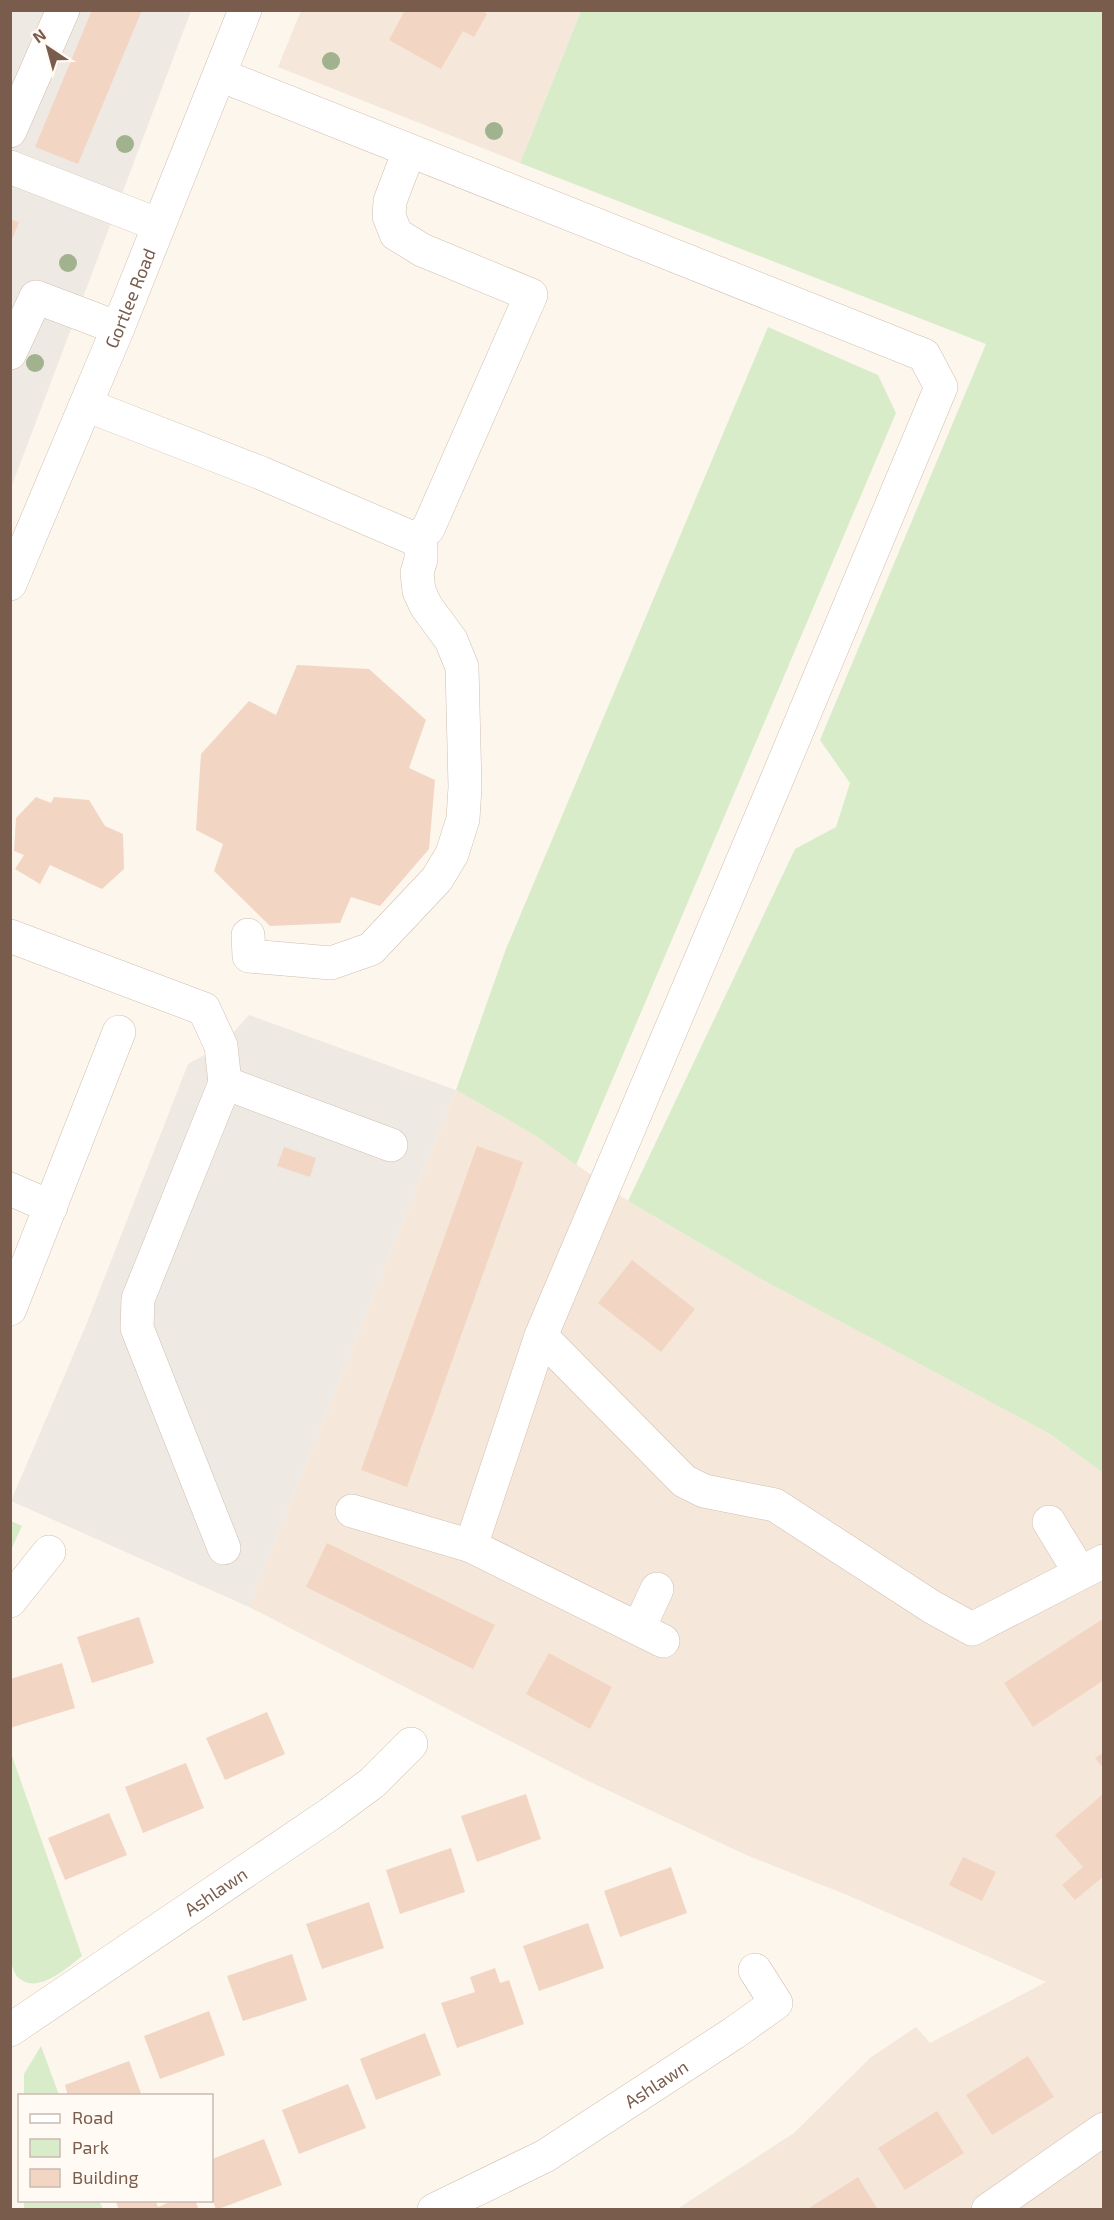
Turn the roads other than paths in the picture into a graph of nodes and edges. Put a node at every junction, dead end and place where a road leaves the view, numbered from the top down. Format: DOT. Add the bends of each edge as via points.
graph roads {
  1 [pos="63,10"];
  2 [pos="245,10"];
  3 [pos="220,75"];
  4 [pos="10,131"];
  5 [pos="409,151"];
  6 [pos="10,167"];
  7 [pos="159,225"];
  8 [pos="118,328"];
  9 [pos="10,353"];
  10 [pos="86,405"];
  11 [pos="415,539"];
  12 [pos="10,584"];
  13 [pos="248,935"];
  14 [pos="10,936"];
  15 [pos="119,1032"];
  16 [pos="225,1083"];
  17 [pos="391,1145"];
  18 [pos="10,1189"];
  19 [pos="51,1207"];
  20 [pos="10,1309"];
  21 [pos="541,1336"];
  22 [pos="352,1511"];
  23 [pos="1049,1522"];
  24 [pos="471,1546"];
  25 [pos="224,1548"];
  26 [pos="49,1552"];
  27 [pos="1092,1567"];
  28 [pos="657,1589"];
  29 [pos="10,1601"];
  30 [pos="411,1744"];
  31 [pos="755,1970"];
  32 [pos="10,2030"];
  33 [pos="1104,2129"];
  34 [pos="434,2210"];
  35 [pos="988,2210"];
  1 -- 4 [label="street"];
  2 -- 3 [label="street, Gortlee Road"];
  3 -- 5 [label="street"];
  3 -- 7 [label="street, Gortlee Road"];
  5 -- 11 [label="street" via="390,201 389,216 396,234 422,250 531,295 428,529"];
  5 -- 21 [label="street" via="924,356 941,387"];
  6 -- 7 [label="street"];
  7 -- 8 [label="street, Gortlee Road"];
  8 -- 9 [label="street" via="36,297"];
  8 -- 10 [label="street, Gortlee Road"];
  10 -- 11 [label="street" via="261,473"];
  10 -- 12 [label="street, Gortlee Road"];
  11 -- 13 [label="street" via="421,548 419,591 451,640 462,667 464,808 452,854 437,879 371,949 332,963 249,956"];
  14 -- 16 [label="street" via="204,1009 221,1046"];
  15 -- 19 [label="street"];
  16 -- 17 [label="street"];
  16 -- 25 [label="street" via="138,1299 137,1328"];
  18 -- 19 [label="street"];
  19 -- 20 [label="street"];
  21 -- 24 [label="street"];
  21 -- 27 [label="street" via="684,1482 704,1491 775,1505 972,1629"];
  22 -- 24 [label="street"];
  23 -- 27 [label="street"];
  24 -- 28 [label="street" via="651,1635"];
  26 -- 29 [label="street"];
  30 -- 32 [label="street, Ashlawn" via="372,1783 330,1814"];
  31 -- 34 [label="street, Ashlawn" via="776,2003 545,2156"];
  33 -- 35 [label="street"];
}
